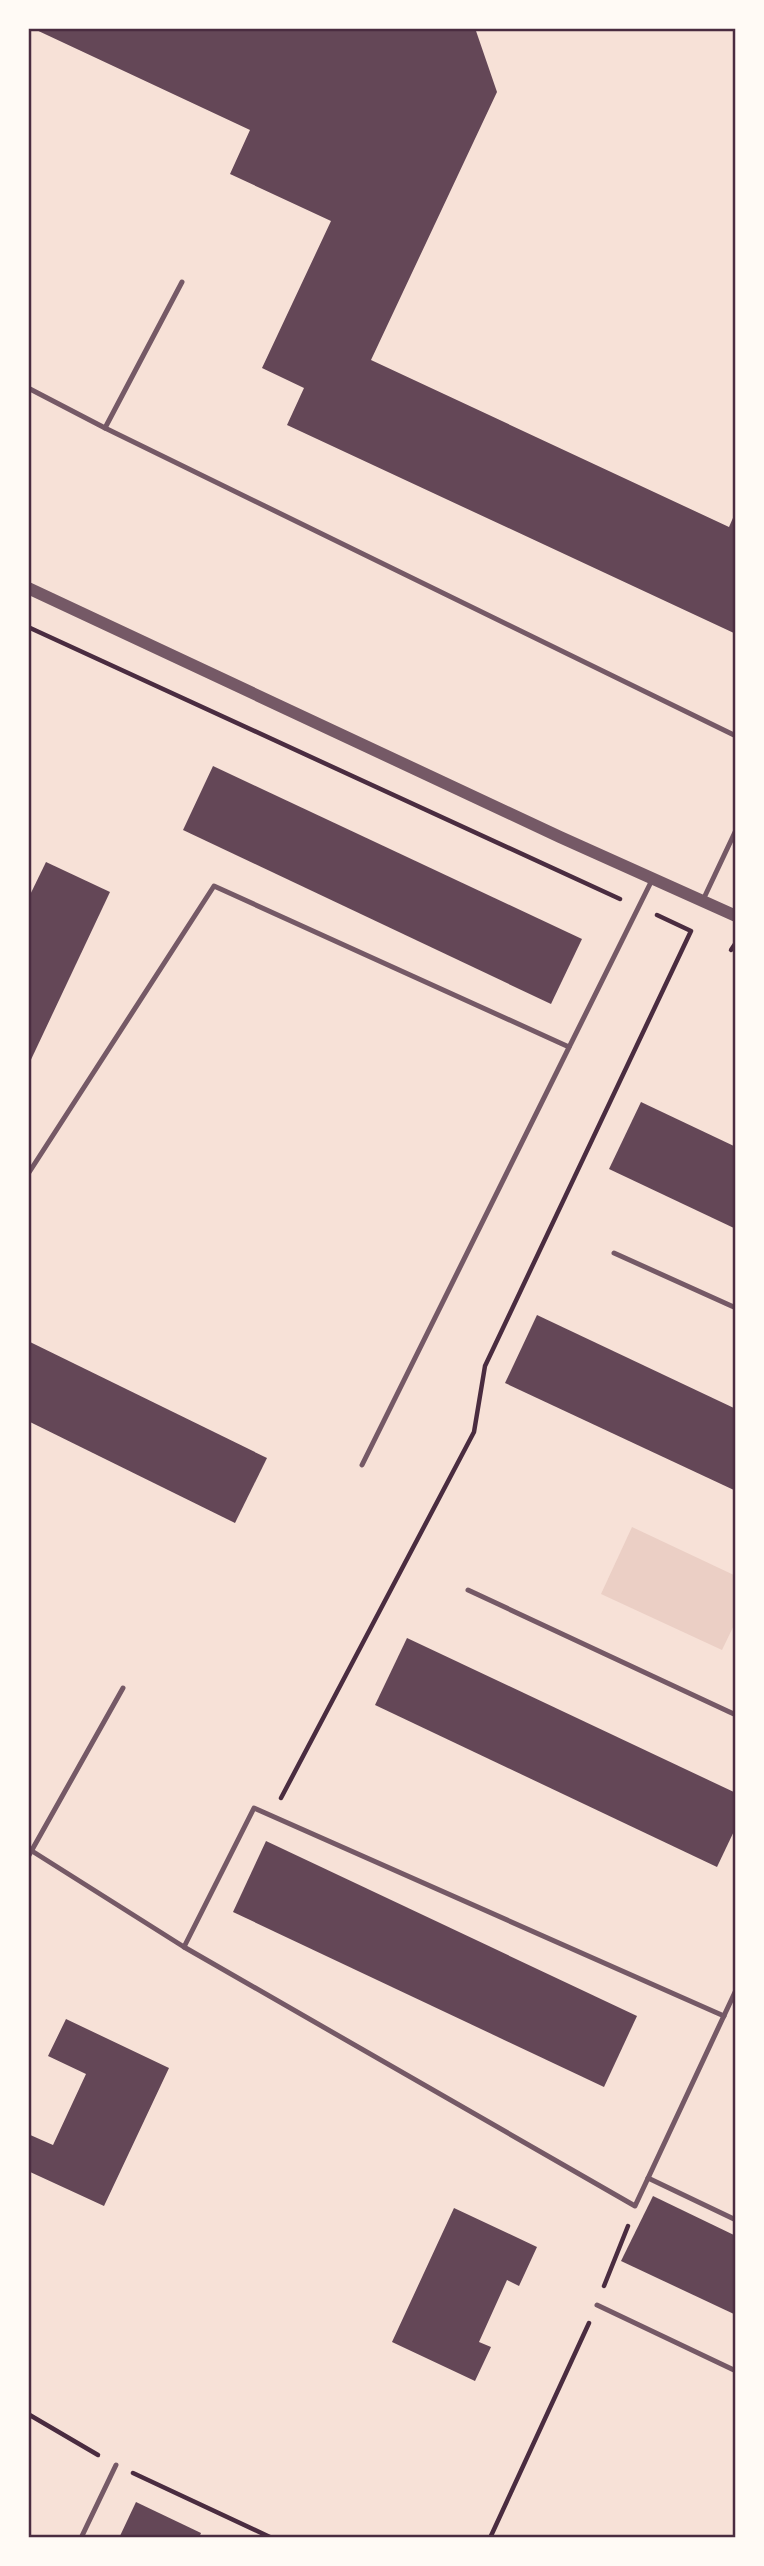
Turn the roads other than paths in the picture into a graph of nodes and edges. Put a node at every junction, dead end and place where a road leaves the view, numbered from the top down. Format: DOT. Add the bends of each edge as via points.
graph roads {
  1 [pos="182,282"];
  2 [pos="28,391"];
  3 [pos="105,428"];
  4 [pos="28,588"];
  5 [pos="736,736"];
  6 [pos="736,830"];
  7 [pos="653,878"];
  8 [pos="703,900"];
  9 [pos="736,916"];
  10 [pos="569,1047"];
  11 [pos="28,1174"];
  12 [pos="614,1253"];
  13 [pos="736,1308"];
  14 [pos="362,1465"];
  15 [pos="468,1590"];
  16 [pos="124,1688"];
  17 [pos="736,1715"];
  18 [pos="30,1854"];
  19 [pos="184,1947"];
  20 [pos="736,1990"];
  21 [pos="724,2016"];
  22 [pos="648,2178"];
  23 [pos="736,2220"];
  24 [pos="597,2305"];
  25 [pos="736,2371"];
  26 [pos="116,2465"];
  27 [pos="80,2538"];
  1 -- 3 [label="lane"];
  2 -- 3 [label="lane" via="30,388"];
  3 -- 5 [label="lane"];
  4 -- 7 [label="street"];
  6 -- 8 [label="lane"];
  7 -- 8 [label="street"];
  7 -- 10 [label="lane"];
  8 -- 9 [label="street"];
  10 -- 11 [label="lane" via="214,886"];
  10 -- 14 [label="lane"];
  12 -- 13 [label="lane"];
  15 -- 17 [label="lane"];
  16 -- 18 [label="lane"];
  18 -- 19 [label="lane"];
  19 -- 21 [label="lane" via="254,1808"];
  19 -- 22 [label="lane" via="635,2206"];
  20 -- 21 [label="lane"];
  21 -- 22 [label="lane"];
  22 -- 23 [label="lane"];
  24 -- 25 [label="lane"];
  26 -- 27 [label="lane"];
}
